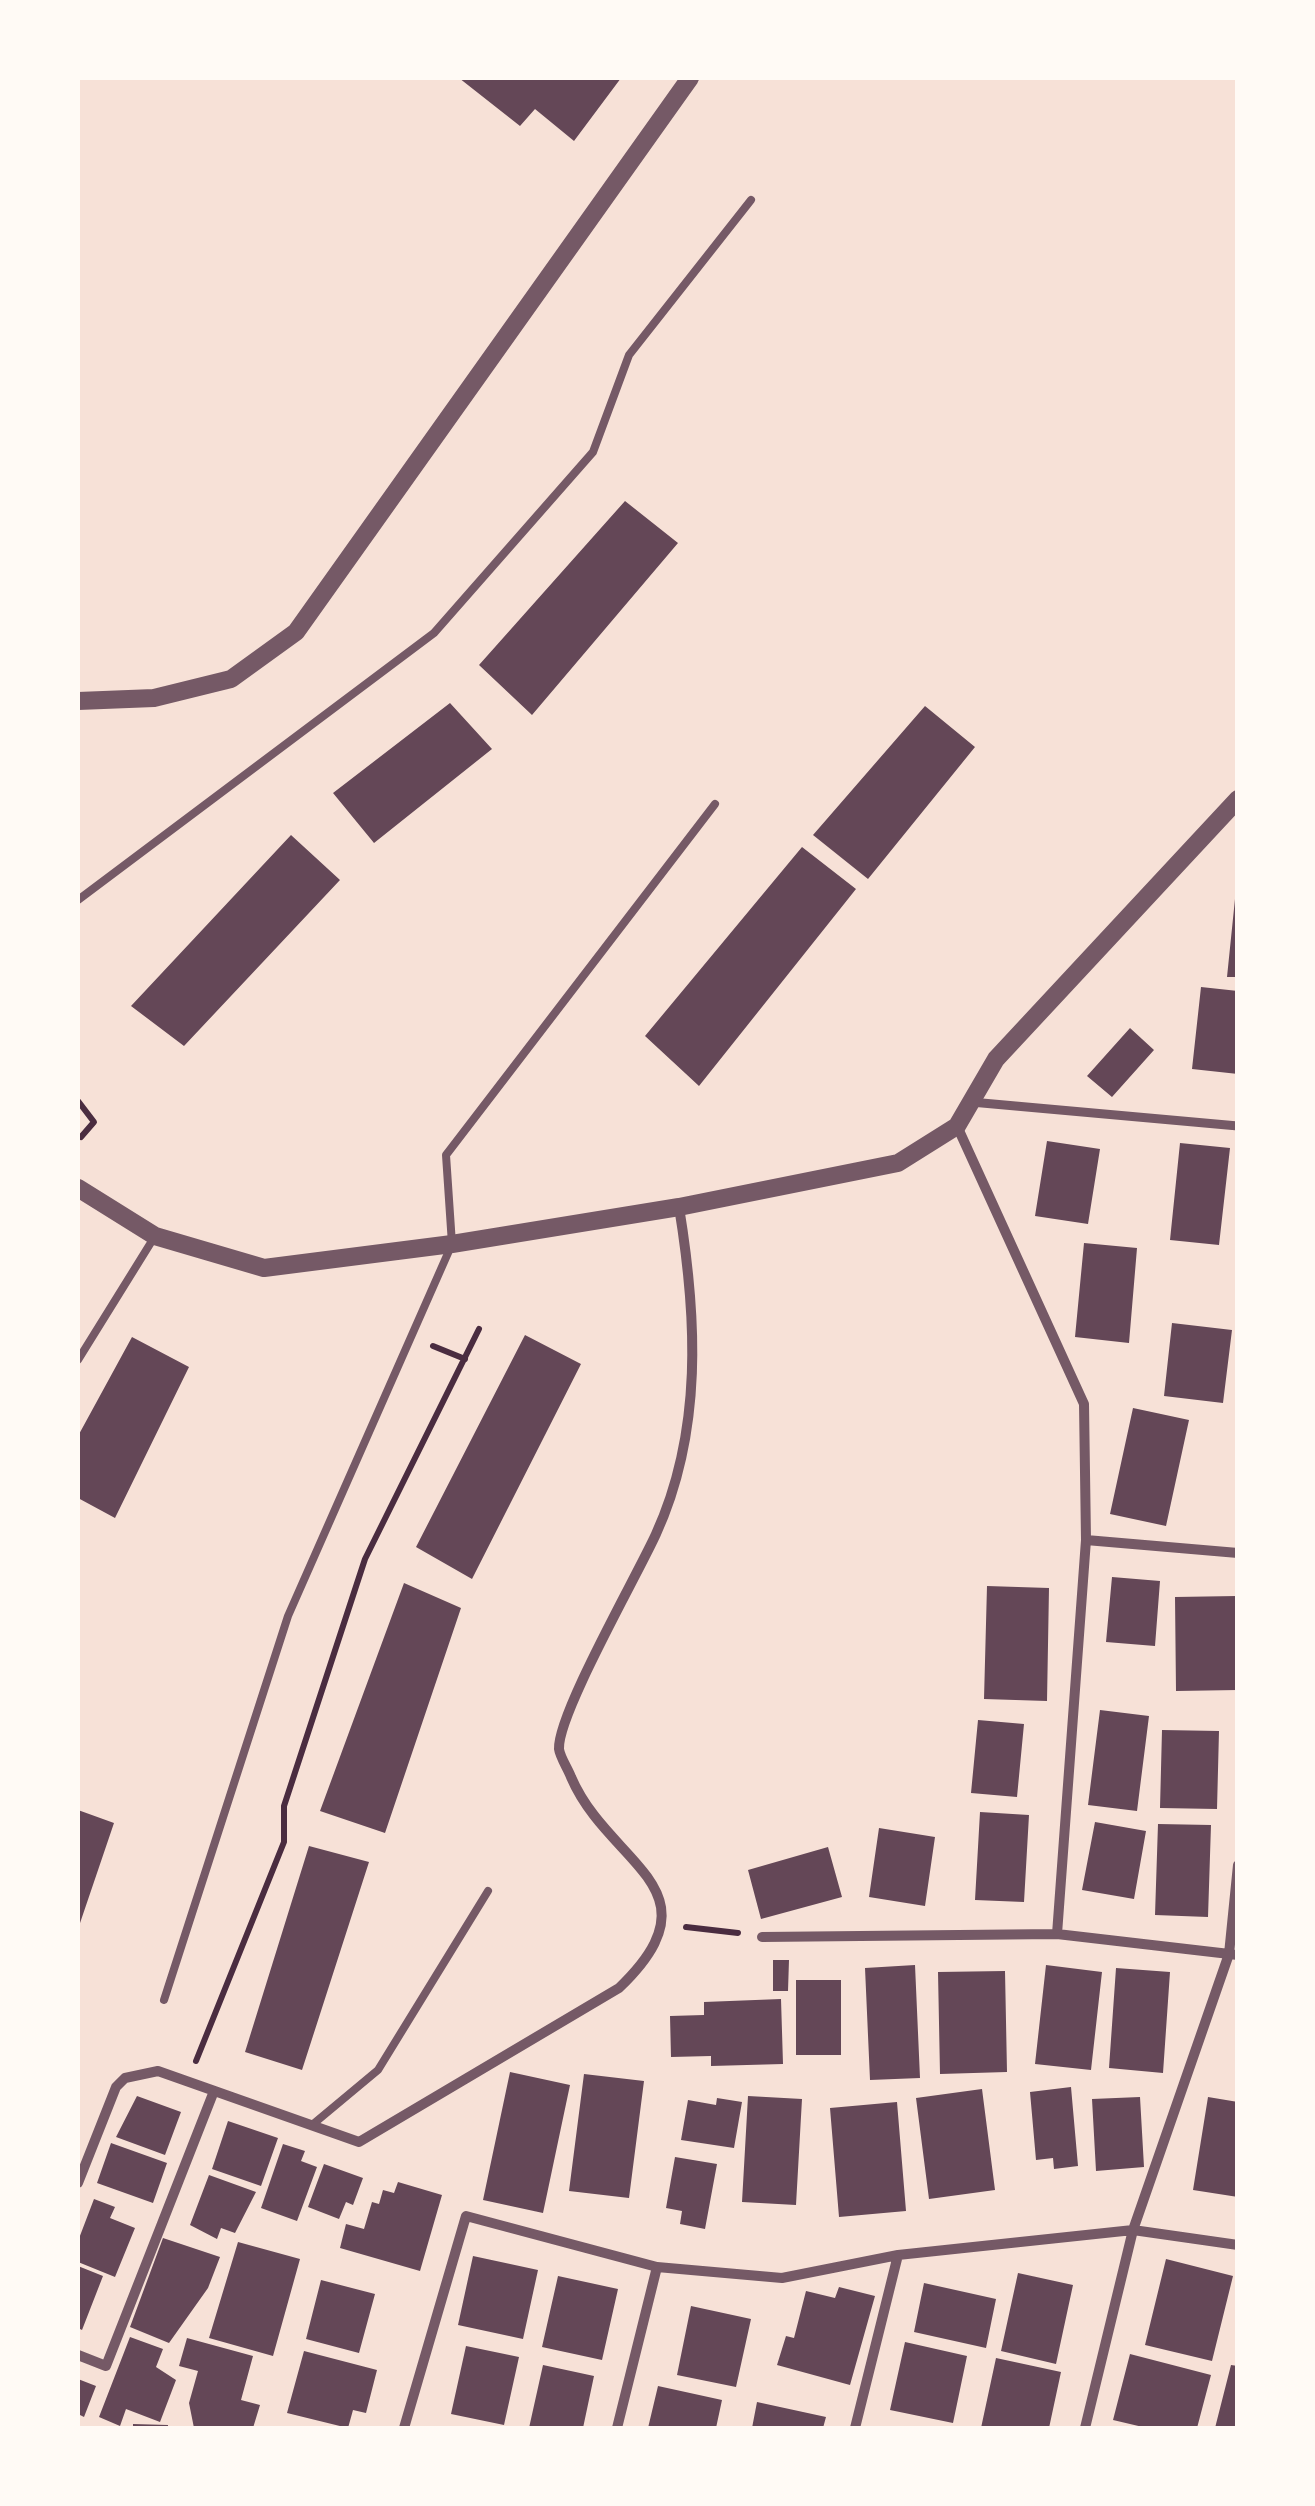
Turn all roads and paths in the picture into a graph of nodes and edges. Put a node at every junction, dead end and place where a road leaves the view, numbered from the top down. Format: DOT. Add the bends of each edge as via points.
graph roads {
  1 [pos="690,78"];
  2 [pos="750,200"];
  3 [pos="78,700"];
  4 [pos="1238,799"];
  5 [pos="715,804"];
  6 [pos="78,900"];
  7 [pos="78,1101"];
  8 [pos="972,1102"];
  9 [pos="957,1126"];
  10 [pos="1238,1126"];
  11 [pos="82,1137"];
  12 [pos="78,1188"];
  13 [pos="679,1206"];
  14 [pos="155,1236"];
  15 [pos="452,1244"];
  16 [pos="479,1329"];
  17 [pos="78,1360"];
  18 [pos="1086,1540"];
  19 [pos="1238,1553"];
  20 [pos="1238,1865"];
  21 [pos="488,1890"];
  22 [pos="665,1925"];
  23 [pos="1057,1934"];
  24 [pos="762,1936"];
  25 [pos="1233,1955"];
  26 [pos="164,2000"];
  27 [pos="188,2081"];
  28 [pos="214,2091"];
  29 [pos="312,2126"];
  30 [pos="78,2184"];
  31 [pos="1133,2230"];
  32 [pos="1238,2245"];
  33 [pos="898,2255"];
  34 [pos="656,2267"];
  35 [pos="78,2355"];
  36 [pos="404,2428"];
  37 [pos="617,2428"];
  38 [pos="854,2428"];
  39 [pos="1085,2428"];
  1 -- 3 [label="street" via="296,632 230,679 154,698"];
  2 -- 6 [label="lane" via="629,355 593,452 434,633"];
  4 -- 8 [label="street" via="996,1058"];
  5 -- 15 [label="lane" via="446,1155"];
  7 -- 11 [label="path" via="94,1122"];
  8 -- 9 [label="street"];
  8 -- 10 [label="street"];
  9 -- 13 [label="street" via="898,1163"];
  9 -- 18 [label="street" via="1084,1404"];
  12 -- 14 [label="street"];
  13 -- 15 [label="street"];
  13 -- 22 [label="street" via="694,1384 684,1458 658,1531 572,1705 559,1749 579,1795 658,1892"];
  14 -- 15 [label="street" via="264,1268"];
  14 -- 17 [label="lane"];
  15 -- 26 [label="lane" via="288,1616"];
  16 -- 27 [label="path" via="366,1560 284,1806 284,1842"];
  18 -- 19 [label="street"];
  18 -- 23 [label="street"];
  20 -- 25 [label="street"];
  21 -- 29 [label="lane" via="378,2070"];
  22 -- 24 [label="path"];
  22 -- 29 [label="street" via="649,1960 620,1988 359,2142"];
  23 -- 24 [label="street"];
  23 -- 25 [label="street"];
  25 -- 31 [label="street"];
  27 -- 28 [label="street"];
  27 -- 30 [label="street" via="158,2070 125,2078"];
  28 -- 29 [label="street"];
  28 -- 35 [label="street" via="106,2366"];
  31 -- 32 [label="street"];
  31 -- 33 [label="street"];
  31 -- 39 [label="street"];
  33 -- 34 [label="street" via="782,2278"];
  33 -- 38 [label="street"];
  34 -- 36 [label="street" via="466,2216"];
  34 -- 37 [label="street"];
}
